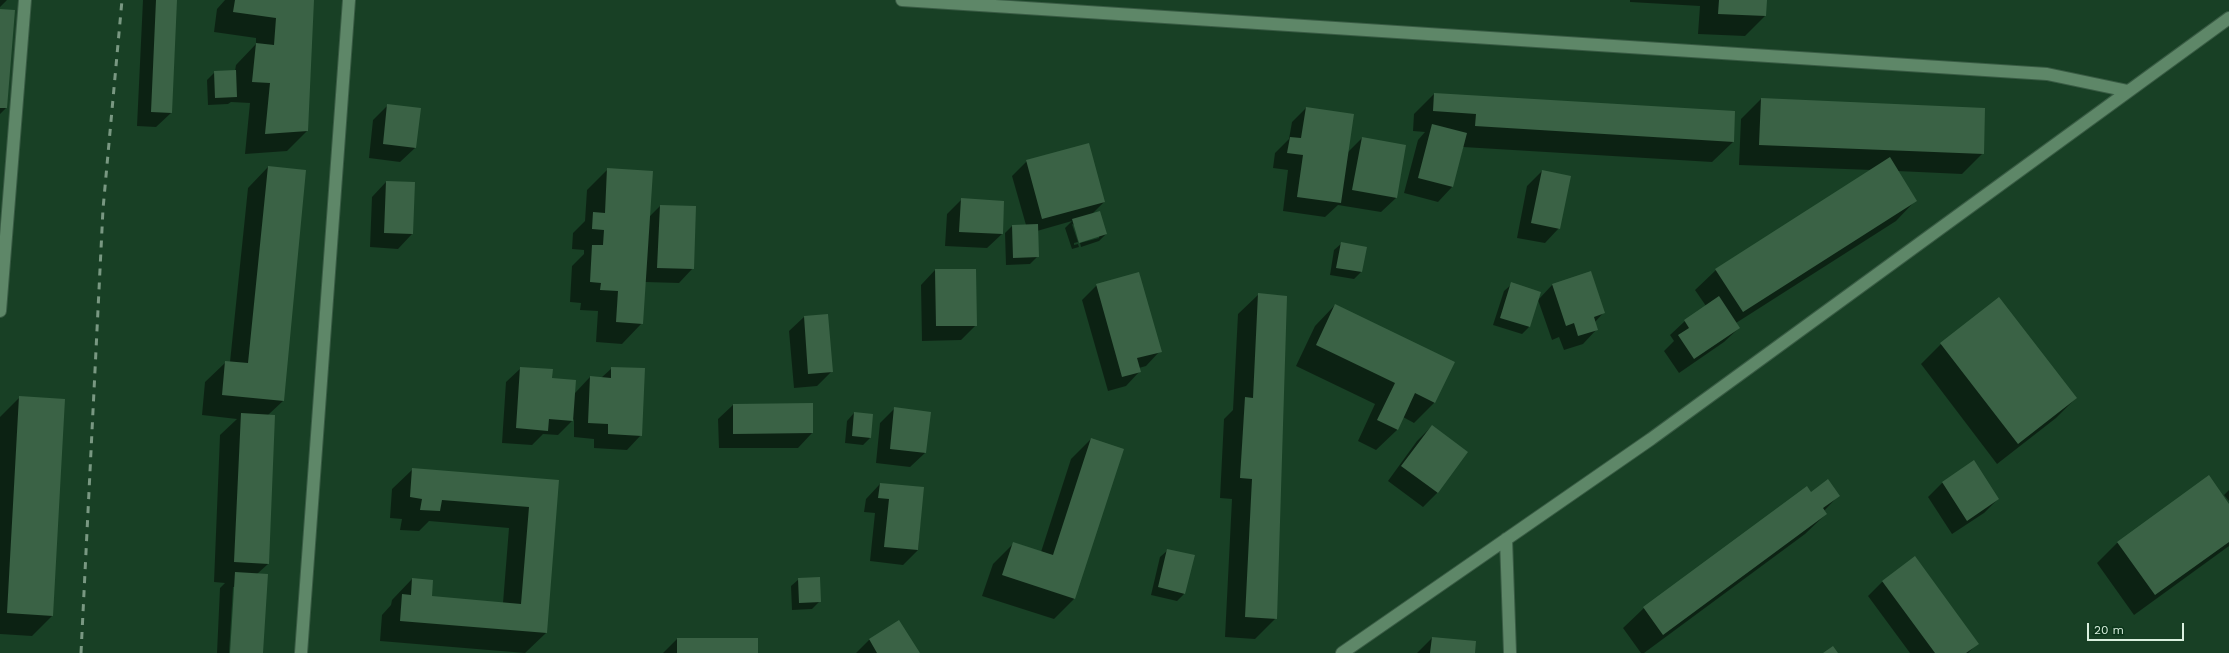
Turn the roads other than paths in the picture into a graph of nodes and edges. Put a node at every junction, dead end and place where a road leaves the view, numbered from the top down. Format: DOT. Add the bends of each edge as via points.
graph roads {
  1 [pos="25,0"];
  2 [pos="349,0"];
  3 [pos="902,0"];
  4 [pos="2229,18"];
  5 [pos="2128,91"];
  6 [pos="0,311"];
  7 [pos="1506,539"];
  8 [pos="301,653"];
  9 [pos="1342,653"];
  10 [pos="1510,653"];
  1 -- 6 [label="street"];
  2 -- 8 [label="street"];
  3 -- 5 [label="street" via="2039,73"];
  4 -- 5 [label="street"];
  5 -- 7 [label="street" via="1651,439"];
  7 -- 9 [label="street"];
  7 -- 10 [label="street"];
}
